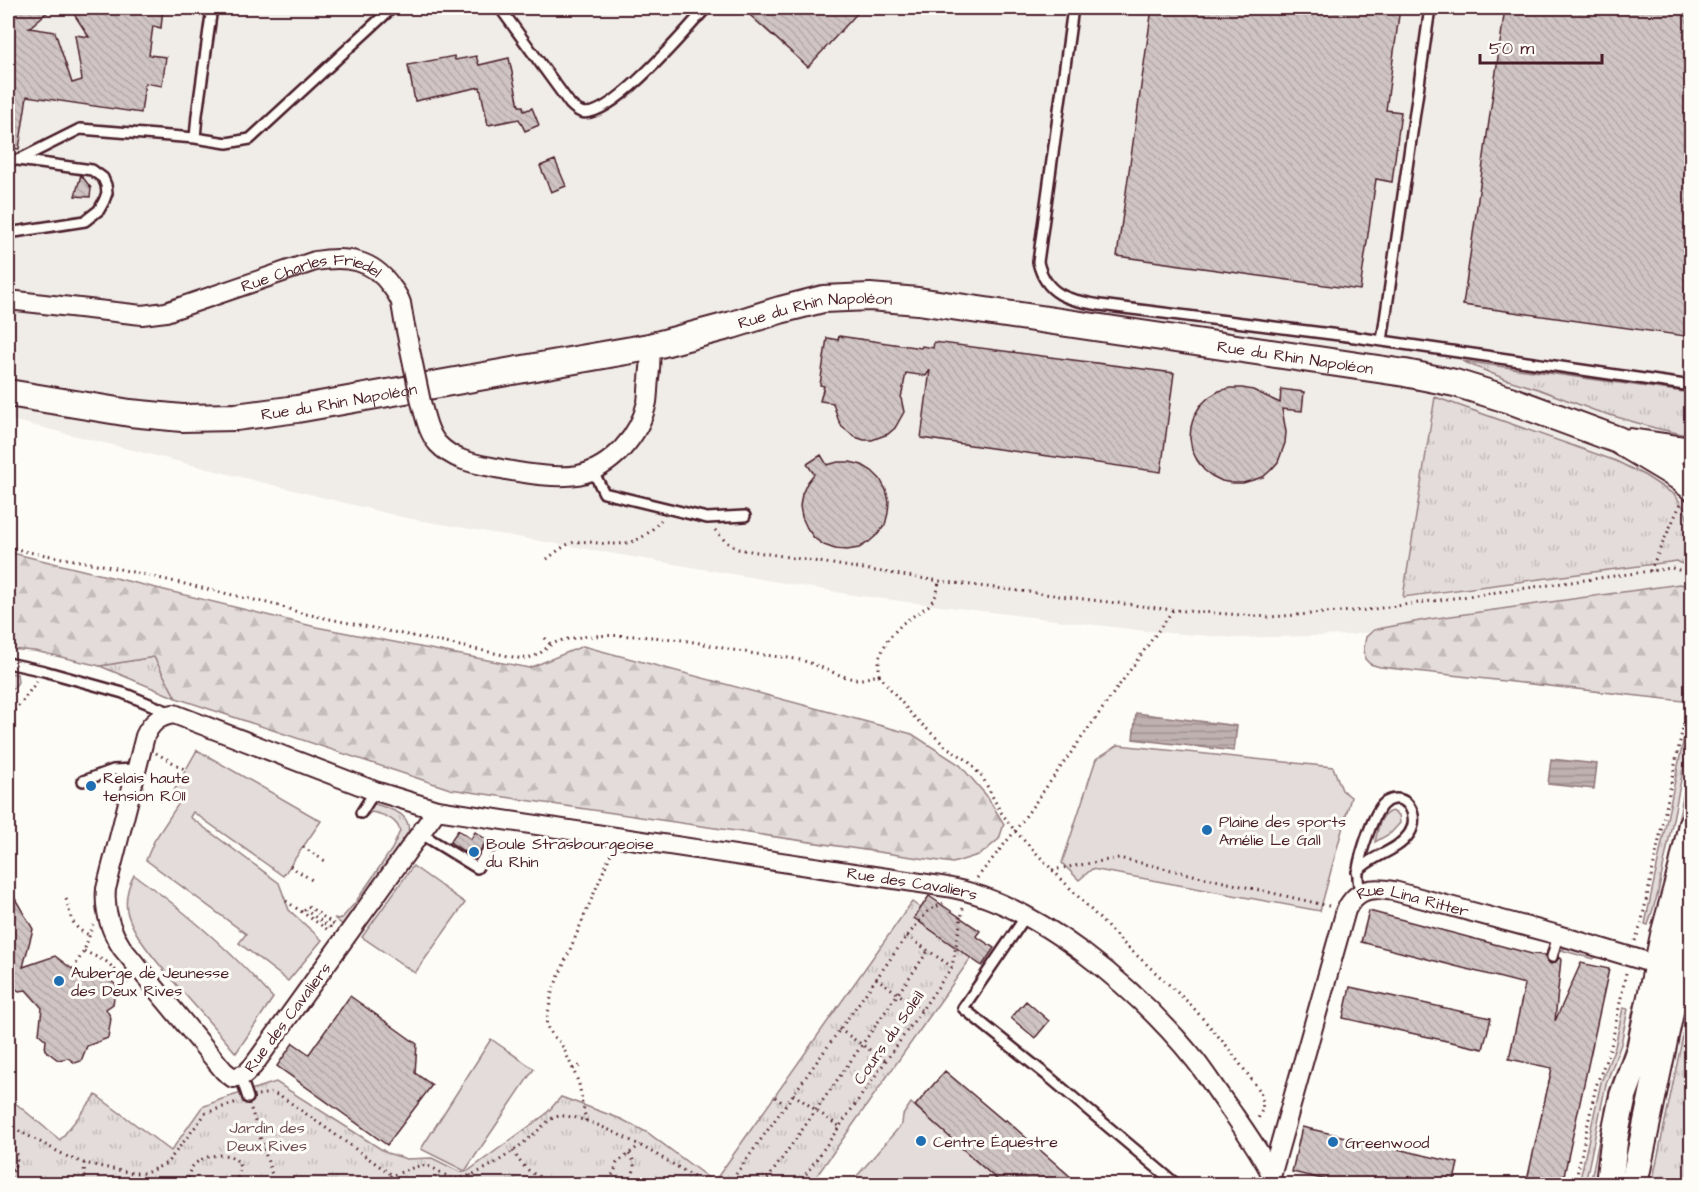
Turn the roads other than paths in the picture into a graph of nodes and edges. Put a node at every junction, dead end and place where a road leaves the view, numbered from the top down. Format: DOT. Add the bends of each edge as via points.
graph roads {
  1 [pos="212,8"];
  2 [pos="392,8"];
  3 [pos="501,8"];
  4 [pos="706,8"];
  5 [pos="1073,8"];
  6 [pos="1430,8"];
  7 [pos="195,138"];
  8 [pos="8,159"];
  9 [pos="18,160"];
  10 [pos="8,232"];
  11 [pos="8,300"];
  12 [pos="1382,341"];
  13 [pos="649,347"];
  14 [pos="1692,386"];
  15 [pos="8,393"];
  16 [pos="1618,440"];
  17 [pos="1692,451"];
  18 [pos="593,471"];
  19 [pos="1687,493"];
  20 [pos="744,516"];
  21 [pos="8,663"];
  22 [pos="174,714"];
  23 [pos="136,769"];
  24 [pos="83,781"];
  25 [pos="375,791"];
  26 [pos="437,810"];
  27 [pos="361,813"];
  28 [pos="1692,824"];
  29 [pos="420,833"];
  30 [pos="491,846"];
  31 [pos="1357,872"];
  32 [pos="1360,892"];
  33 [pos="1692,907"];
  34 [pos="1026,916"];
  35 [pos="1558,934"];
  36 [pos="1552,957"];
  37 [pos="1675,974"];
  38 [pos="241,1077"];
  39 [pos="248,1098"];
  40 [pos="1270,1179"];
  41 [pos="1176,1185"];
  42 [pos="1609,1185"];
  43 [pos="1634,1185"];
  1 -- 7 [label="lane"];
  2 -- 7 [label="lane" via="250,139 227,143"];
  3 -- 4 [label="lane" via="570,105 582,113 607,105 651,69"];
  5 -- 12 [label="lane" via="1038,262 1049,286 1074,301"];
  6 -- 12 [label="lane"];
  7 -- 9 [label="lane" via="80,129"];
  8 -- 9 [label="lane"];
  9 -- 10 [label="lane" via="92,170 103,178 107,193 99,210 85,221"];
  11 -- 18 [label="street, Rue Charles Friedel, bridge" via="142,315 166,312 315,261 333,258 364,263 385,277 400,300 421,402 432,435 443,448 477,465 523,473 577,475"];
  12 -- 14 [label="lane"];
  13 -- 15 [label="main road, Rue du Rhin Napoléon" via="236,417 182,418 130,413"];
  13 -- 16 [label="main road, Rue du Rhin Napoléon" via="823,299 918,301 1455,383"];
  13 -- 18 [label="street, Rue Charles Friedel" via="647,403 636,429 620,451"];
  16 -- 17 [label="main road, Rue du Rhin Napoléon"];
  16 -- 19 [label="main road, Rue du Rhin Napoléon" via="1678,476"];
  18 -- 20 [label="lane" via="604,493 707,518"];
  21 -- 22 [label="lane" via="123,693"];
  22 -- 23 [label="street, Rue des Cavaliers" via="160,717 148,728"];
  22 -- 25 [label="street, Rue des Cavaliers"];
  23 -- 24 [label="lane" via="113,770"];
  23 -- 38 [label="street, Rue des Cavaliers" via="101,911 122,948 191,1031 229,1076"];
  25 -- 26 [label="street, Rue des Cavaliers"];
  25 -- 27 [label="lane"];
  26 -- 29 [label="street, Rue des Cavaliers"];
  26 -- 34 [label="street, Rue des Cavaliers" via="967,891"];
  28 -- 37 [label="main road" via="1664,935"];
  29 -- 30 [label="lane" via="477,868"];
  29 -- 38 [label="street, Rue des Cavaliers" via="343,944"];
  31 -- 31 [label="lane" via="1388,853 1411,831 1413,812 1406,802 1386,801 1376,813"];
  31 -- 32 [label="lane"];
  32 -- 35 [label="street, Rue Lina Ritter" via="1377,888 1394,891"];
  32 -- 40 [label="street, Rue Lina Ritter" via="1352,899 1343,919"];
  33 -- 37 [label="main road"];
  34 -- 40 [label="street, Rue des Cavaliers" via="1080,950 1163,1025 1260,1152"];
  34 -- 41 [label="lane" via="963,1008"];
  35 -- 36 [label="lane"];
  35 -- 37 [label="street, Rue Lina Ritter"];
  37 -- 42 [label="main road" via="1623,1096"];
  37 -- 43 [label="main road"];
  38 -- 39 [label="lane"];
}
